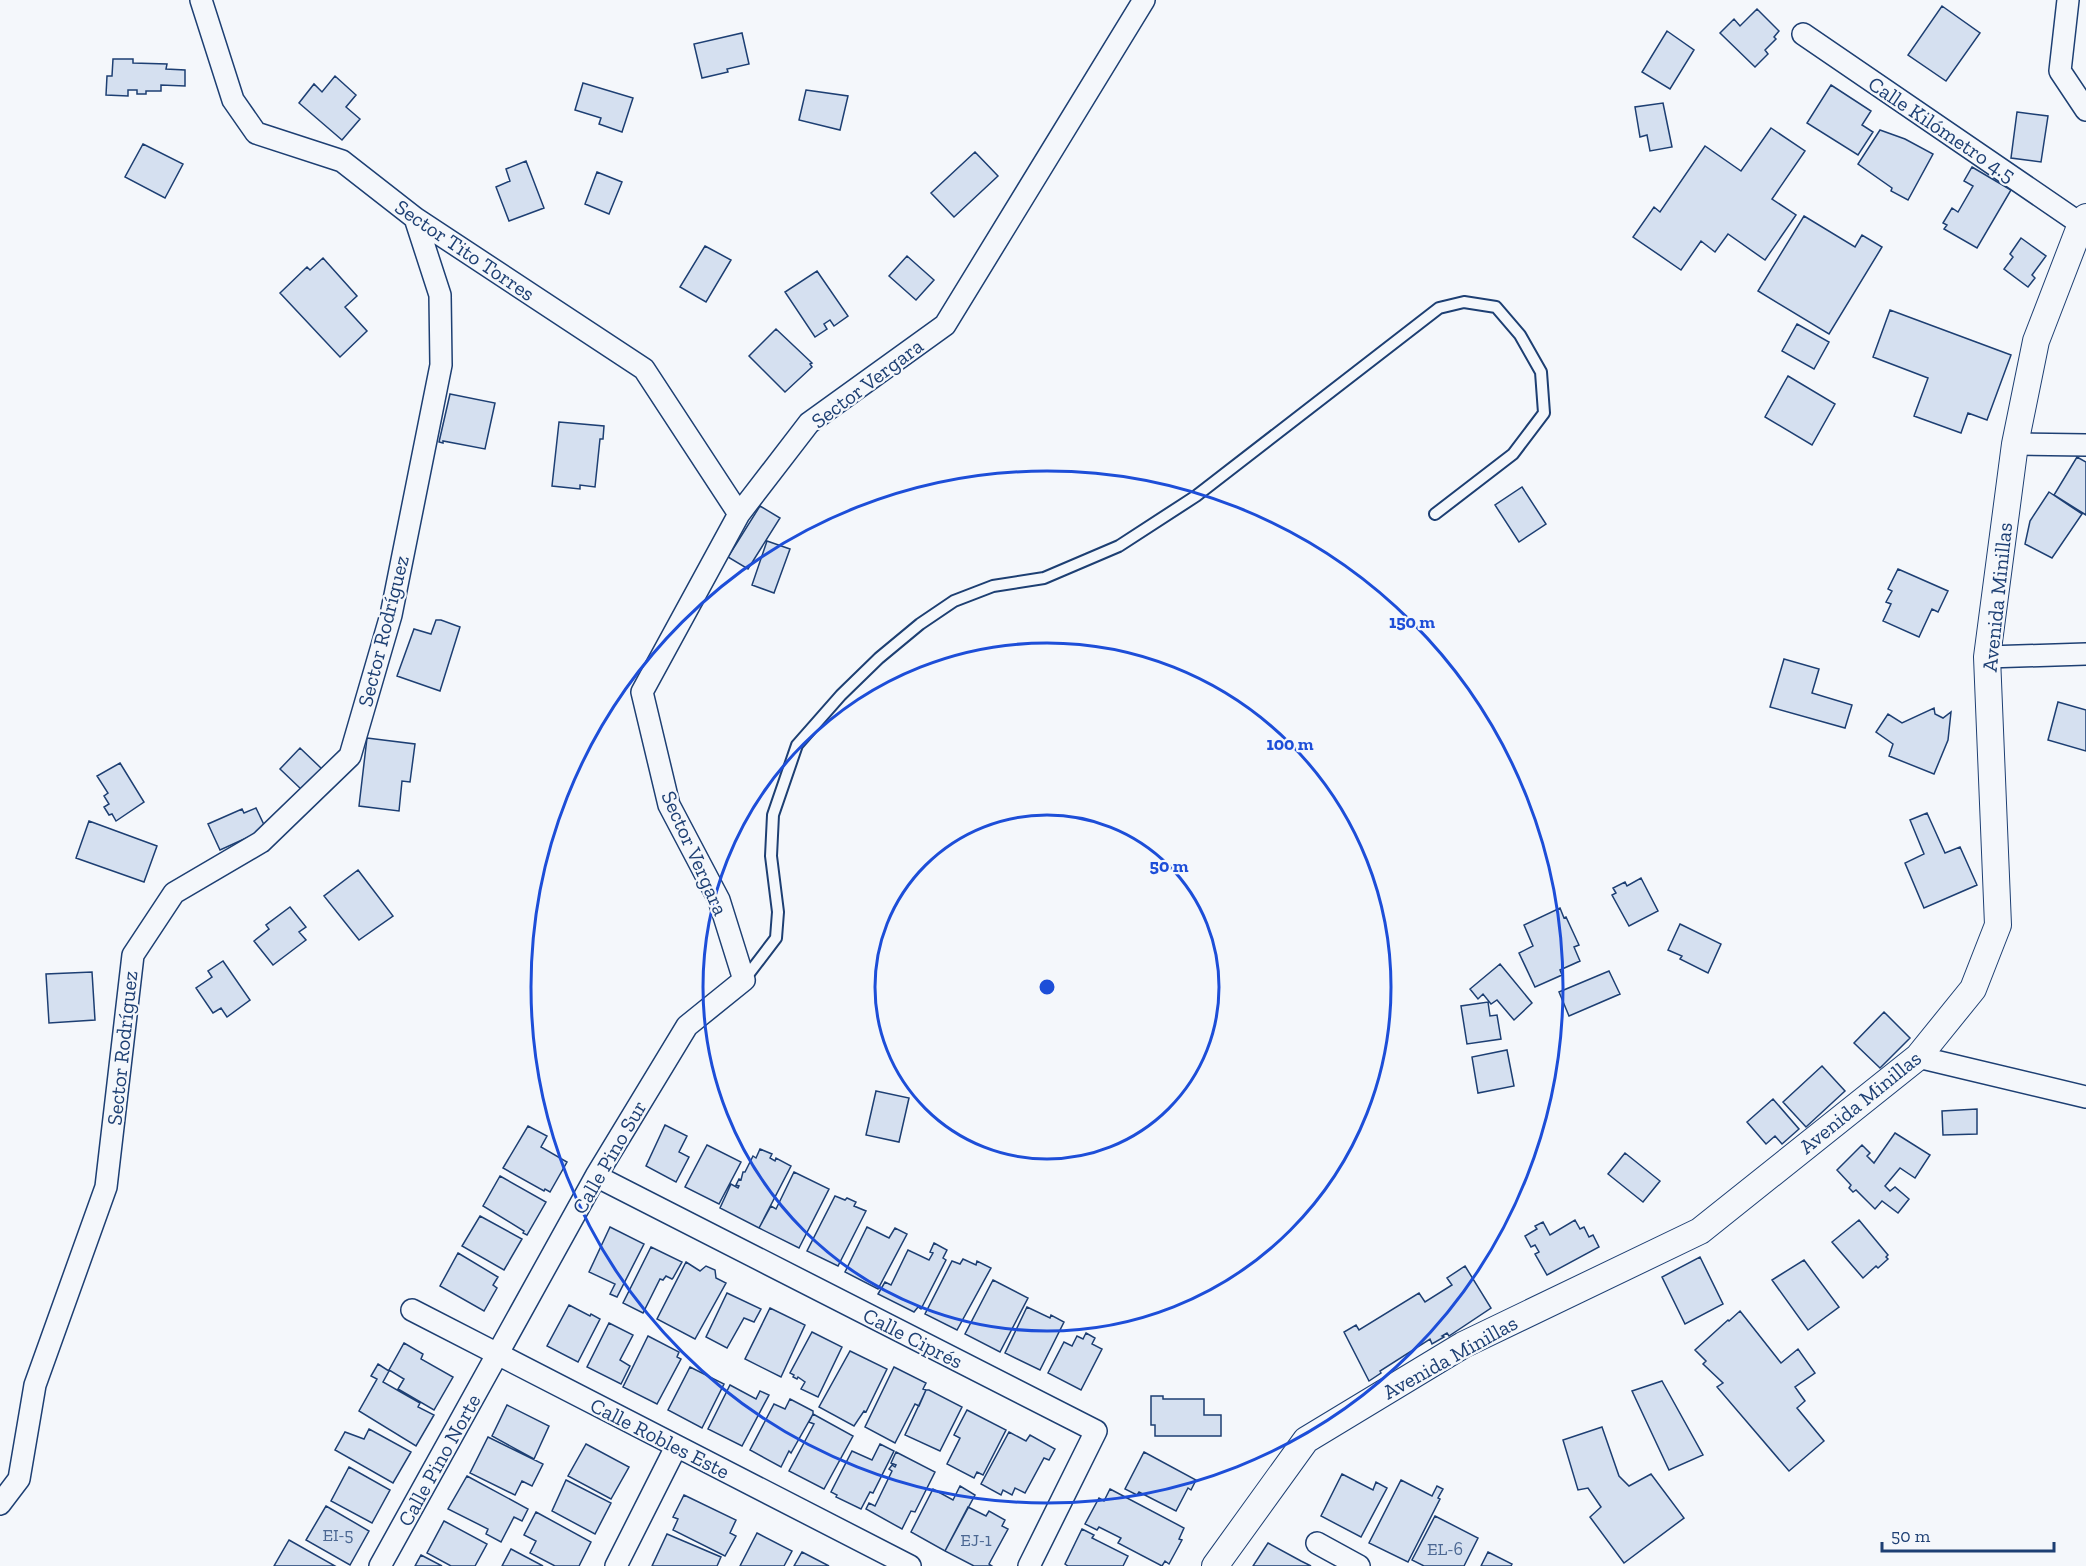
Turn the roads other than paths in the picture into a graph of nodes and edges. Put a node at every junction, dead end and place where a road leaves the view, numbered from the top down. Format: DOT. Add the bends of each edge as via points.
graph roads {
  1 [pos="201,0"];
  2 [pos="1144,0"];
  3 [pos="2068,0"];
  4 [pos="1803,34"];
  5 [pos="2086,110"];
  6 [pos="415,218"];
  7 [pos="2084,220"];
  8 [pos="2015,444"];
  9 [pos="2086,445"];
  10 [pos="739,514"];
  11 [pos="1436,514"];
  12 [pos="2086,654"];
  13 [pos="1987,657"];
  14 [pos="744,980"];
  15 [pos="1918,1057"];
  16 [pos="2086,1096"];
  17 [pos="596,1176"];
  18 [pos="412,1310"];
  19 [pos="498,1354"];
  20 [pos="676,1447"];
  21 [pos="0,1504"];
  22 [pos="1317,1543"];
  23 [pos="380,1566"];
  24 [pos="616,1566"];
  25 [pos="910,1566"];
  26 [pos="1029,1566"];
  27 [pos="1215,1566"];
  28 [pos="1359,1566"];
  1 -- 6 [label="street, Sector Tito Torres" via="233,100 256,133 342,161"];
  2 -- 10 [label="street, Sector Vergara" via="945,325 809,423"];
  3 -- 5 [label="street" via="2060,71"];
  4 -- 7 [label="street, Calle Kilómetro 4.5"];
  6 -- 10 [label="street, Sector Tito Torres" via="644,369"];
  6 -- 21 [label="street, Sector Rodríguez" via="440,295 441,365 392,615 350,756 261,842 174,893 133,955 106,1187 35,1385 19,1479"];
  7 -- 8 [label="street, Avenida Minillas" via="2036,341"];
  8 -- 9 [label="street"];
  8 -- 13 [label="street, Avenida Minillas"];
  10 -- 14 [label="street, Sector Vergara" via="642,692 669,805 719,900"];
  11 -- 14 [label="lane" via="1513,454 1544,413 1540,372 1520,335 1496,307 1464,302 1439,308 1196,496 1119,546 1044,578 993,586 954,601 879,658 797,745 773,814 771,856 778,912 776,938"];
  12 -- 13 [label="street"];
  13 -- 15 [label="street, Avenida Minillas" via="1998,925 1973,989"];
  14 -- 17 [label="street, Calle Pino Sur" via="687,1026"];
  15 -- 16 [label="street"];
  15 -- 27 [label="street, Avenida Minillas" via="1700,1231 1463,1345 1306,1440"];
  17 -- 19 [label="street, Calle Pino Sur"];
  17 -- 26 [label="street, Calle Ciprés" via="1096,1431"];
  18 -- 19 [label="street, Calle Robles Este"];
  19 -- 20 [label="street, Calle Robles Este"];
  19 -- 23 [label="street, Calle Pino Norte"];
  20 -- 24 [label="street"];
  20 -- 25 [label="street, Calle Robles Este"];
  22 -- 28 [label="street"];
}
